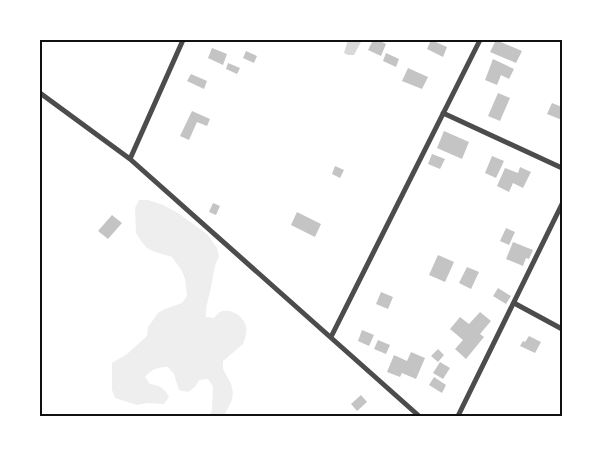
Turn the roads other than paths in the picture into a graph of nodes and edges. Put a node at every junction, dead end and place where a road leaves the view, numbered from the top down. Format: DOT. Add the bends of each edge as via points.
graph roads {
  1 [pos="183,40"];
  2 [pos="480,40"];
  3 [pos="40,94"];
  4 [pos="444,113"];
  5 [pos="130,159"];
  6 [pos="562,168"];
  7 [pos="562,204"];
  8 [pos="514,303"];
  9 [pos="562,329"];
  10 [pos="331,338"];
  11 [pos="419,416"];
  12 [pos="458,416"];
  1 -- 5 [label="street"];
  2 -- 4 [label="street"];
  3 -- 5 [label="street"];
  4 -- 6 [label="street"];
  4 -- 10 [label="street"];
  5 -- 10 [label="street"];
  7 -- 8 [label="street"];
  8 -- 9 [label="street"];
  8 -- 12 [label="street"];
  10 -- 11 [label="street"];
}
